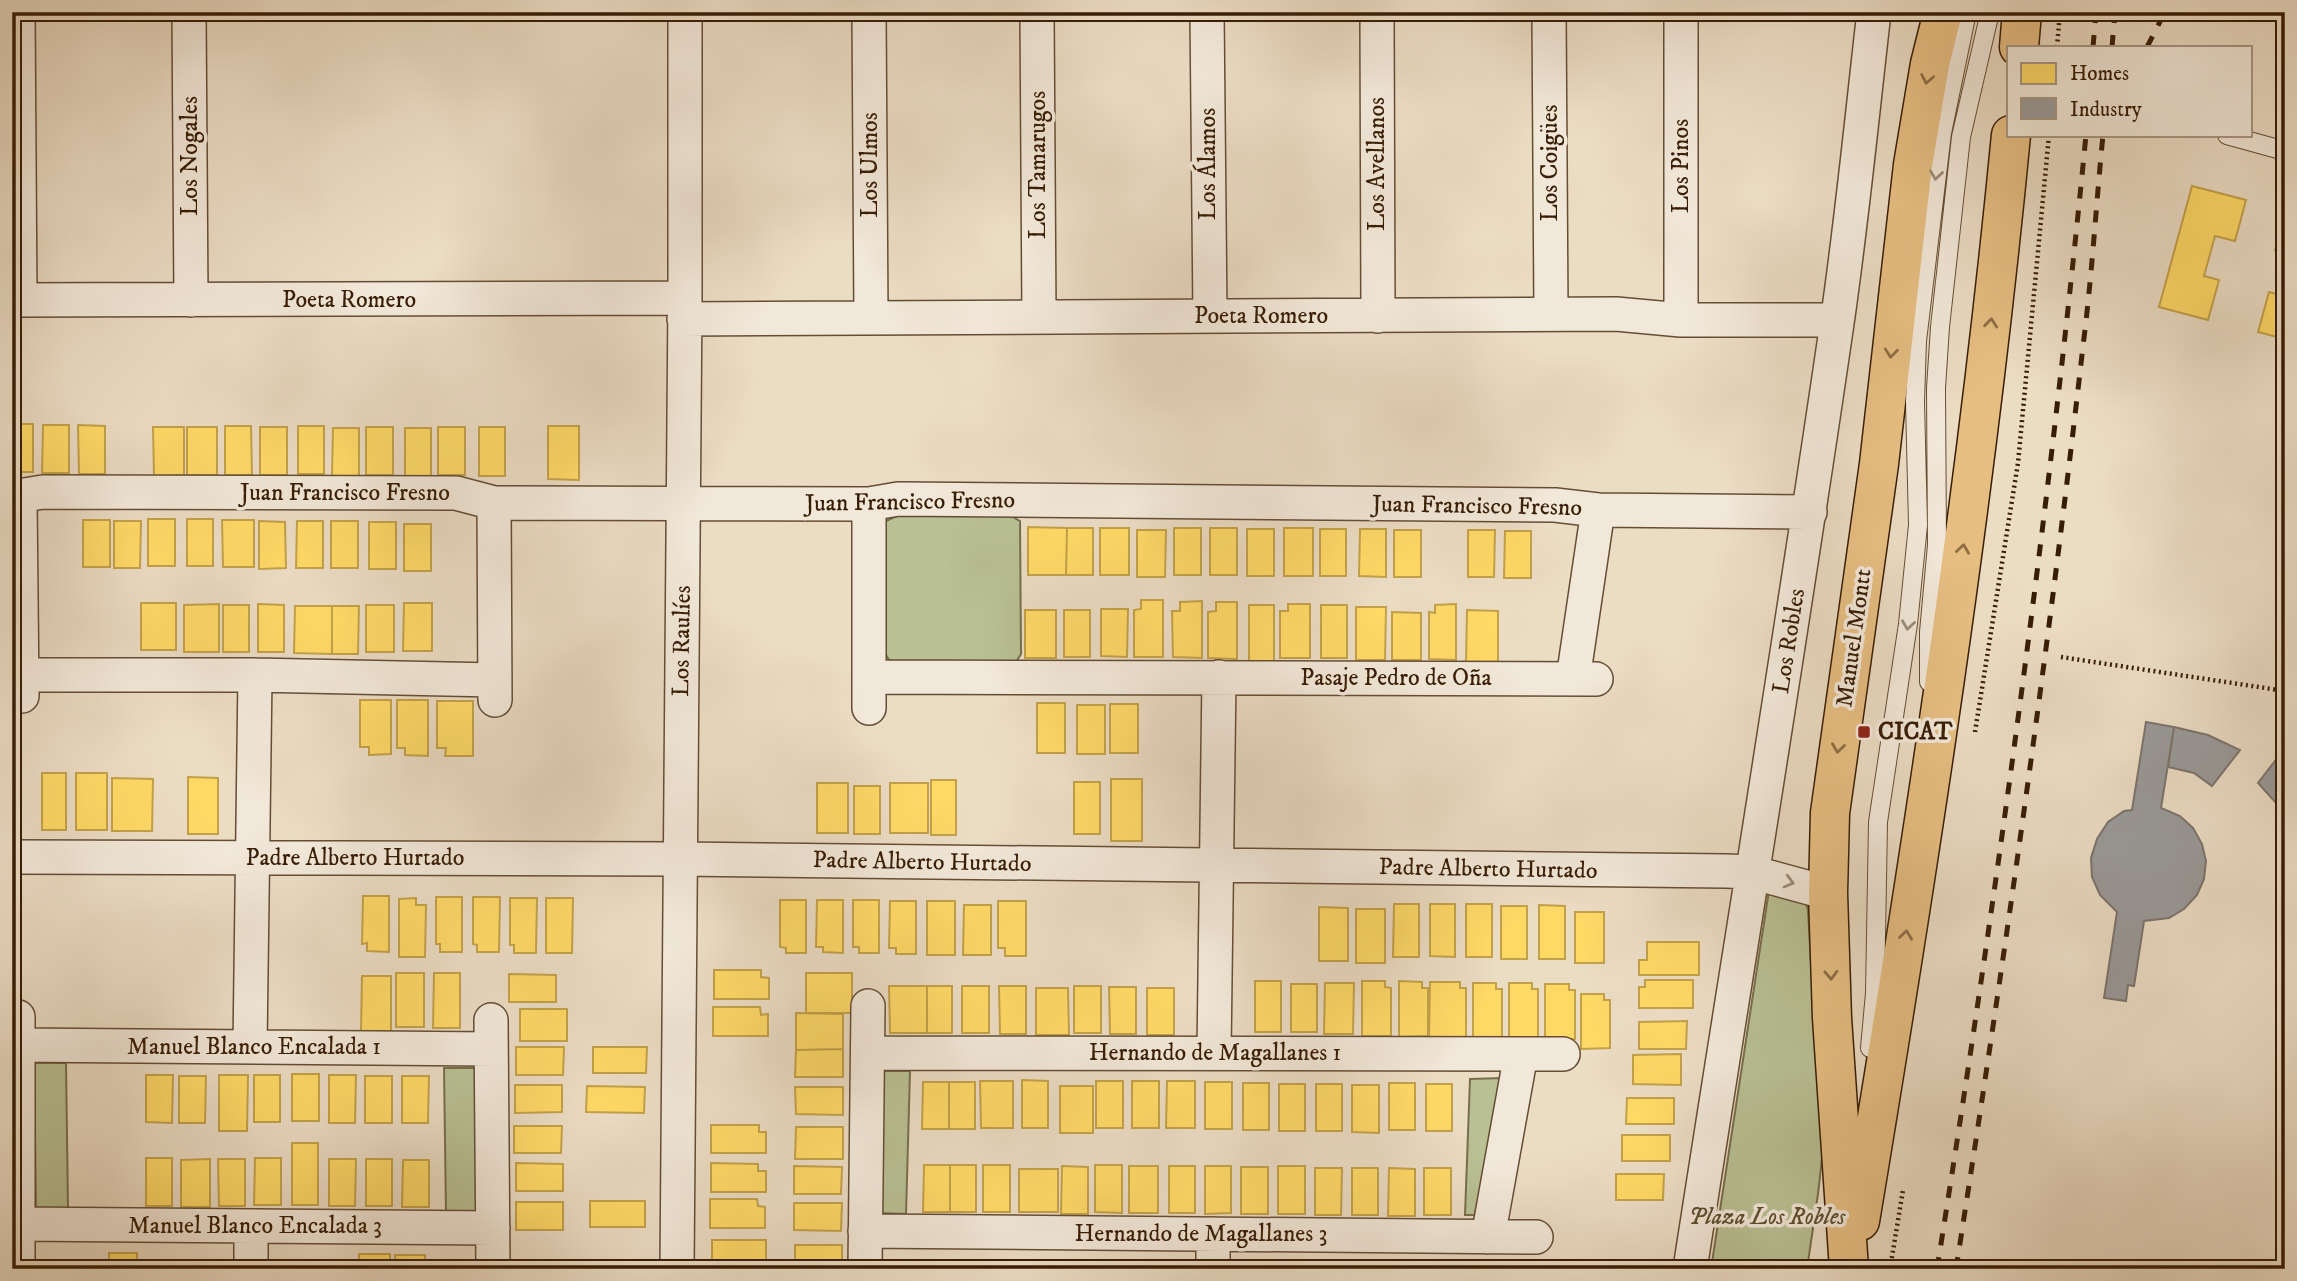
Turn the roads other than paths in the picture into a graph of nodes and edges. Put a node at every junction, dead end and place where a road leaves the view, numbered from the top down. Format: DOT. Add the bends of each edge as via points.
graph roads {
  1 [pos="18,12"];
  2 [pos="189,12"];
  3 [pos="685,12"];
  4 [pos="869,12"];
  5 [pos="1037,12"];
  6 [pos="1207,12"];
  7 [pos="1377,12"];
  8 [pos="1549,12"];
  9 [pos="1681,12"];
  10 [pos="1874,12"];
  11 [pos="1943,12"];
  12 [pos="1967,12"];
  13 [pos="1990,12"];
  14 [pos="2022,12"];
  15 [pos="2019,46"];
  16 [pos="2011,136"];
  17 [pos="2231,136"];
  18 [pos="2285,151"];
  19 [pos="16,300"];
  20 [pos="191,300"];
  21 [pos="685,309"];
  22 [pos="1551,314"];
  23 [pos="1210,316"];
  24 [pos="1378,316"];
  25 [pos="1039,317"];
  26 [pos="871,318"];
  27 [pos="1681,320"];
  28 [pos="1837,320"];
  29 [pos="16,497"];
  30 [pos="494,503"];
  31 [pos="683,504"];
  32 [pos="869,504"];
  33 [pos="1598,510"];
  34 [pos="1810,512"];
  35 [pos="255,675"];
  36 [pos="1219,677"];
  37 [pos="1936,738"];
  38 [pos="12,857"];
  39 [pos="253,858"];
  40 [pos="680,859"];
  41 [pos="1216,866"];
  42 [pos="1751,872"];
  43 [pos="1828,893"];
  44 [pos="868,1006"];
  45 [pos="250,1047"];
  46 [pos="867,1053"];
  47 [pos="1214,1053"];
  48 [pos="1521,1054"];
  49 [pos="1563,1054"];
  50 [pos="18,1224"];
  51 [pos="251,1226"];
  52 [pos="493,1228"];
  53 [pos="865,1231"];
  54 [pos="1213,1234"];
  55 [pos="1488,1237"];
  56 [pos="1536,1237"];
  57 [pos="18,1262"];
  58 [pos="493,1267"];
  59 [pos="251,1269"];
  60 [pos="677,1269"];
  61 [pos="865,1269"];
  62 [pos="1213,1269"];
  63 [pos="1690,1269"];
  64 [pos="1851,1269"];
  1 -- 19 [label="street"];
  2 -- 20 [label="street, Los Nogales"];
  3 -- 21 [label="street, Los Raulíes"];
  4 -- 26 [label="street, Los Ulmos"];
  5 -- 25 [label="street, Los Tamarugos"];
  6 -- 23 [label="street, Los Álamos"];
  7 -- 24 [label="street, Los Avellanos"];
  8 -- 22 [label="street, Los Coigües"];
  9 -- 27 [label="street, Los Pinos"];
  10 -- 28 [label="street, Los Robles"];
  11 -- 43 [label="main road, Manuel Montt, one-way" via="1913,165 1880,456 1834,779"];
  12 -- 64 [label="lane, Manuel Montt, one-way" via="1937,166 1917,341 1918,525 1878,822 1875,993"];
  13 -- 37 [label="lane" via="1959,149 1939,337 1937,545 1928,654"];
  14 -- 15 [label="main road"];
  37 -- 16 [label="main road, one-way" via="1979,432"];
  17 -- 18 [label="lane"];
  19 -- 20 [label="street, Poeta Romero"];
  20 -- 21 [label="street, Poeta Romero"];
  21 -- 26 [label="street, Poeta Romero"];
  21 -- 31 [label="street, Los Raulíes"];
  22 -- 24 [label="street, Poeta Romero"];
  22 -- 27 [label="street, Poeta Romero"];
  23 -- 24 [label="street, Poeta Romero"];
  23 -- 25 [label="street, Poeta Romero"];
  25 -- 26 [label="street, Poeta Romero"];
  27 -- 28 [label="street, Poeta Romero"];
  28 -- 34 [label="street, Los Robles"];
  29 -- 30 [label="street, Juan Francisco Fresno" via="43,492 456,493"];
  29 -- 35 [label="street" via="22,685"];
  30 -- 31 [label="street, Juan Francisco Fresno"];
  30 -- 35 [label="street" via="495,690"];
  31 -- 32 [label="street, Juan Francisco Fresno"];
  31 -- 40 [label="street, Los Raulíes"];
  32 -- 33 [label="street, Juan Francisco Fresno" via="940,499 1555,505"];
  32 -- 36 [label="street, Pasaje Pedro de Oña" via="869,692"];
  33 -- 34 [label="street, Juan Francisco Fresno"];
  33 -- 36 [label="street, Pasaje Pedro de Oña" via="1584,679"];
  34 -- 42 [label="street, Los Robles"];
  35 -- 39 [label="street"];
  36 -- 41 [label="street"];
  64 -- 37 [label="main road, one-way"];
  38 -- 39 [label="street, Padre Alberto Hurtado"];
  39 -- 40 [label="street, Padre Alberto Hurtado"];
  39 -- 45 [label="street"];
  40 -- 41 [label="street, Padre Alberto Hurtado"];
  40 -- 60 [label="street, Los Raulíes"];
  41 -- 42 [label="street, Padre Alberto Hurtado"];
  41 -- 47 [label="street"];
  42 -- 43 [label="street, Padre Alberto Hurtado, one-way"];
  42 -- 63 [label="street, Los Robles"];
  43 -- 64 [label="main road, Manuel Montt, one-way" via="1839,1146"];
  44 -- 46 [label="street"];
  45 -- 50 [label="street, Manuel Blanco Encalada 1" via="18,1031"];
  45 -- 52 [label="street, Manuel Blanco Encalada 1" via="491,1035"];
  46 -- 47 [label="street, Hernando de Magallanes 1"];
  46 -- 53 [label="street"];
  47 -- 48 [label="street, Hernando de Magallanes 1"];
  48 -- 49 [label="street, Hernando de Magallanes 1"];
  48 -- 55 [label="street"];
  50 -- 51 [label="street, Manuel Blanco Encalada 3"];
  50 -- 57 [label="street"];
  51 -- 52 [label="street, Manuel Blanco Encalada 3"];
  51 -- 59 [label="street"];
  52 -- 58 [label="street"];
  53 -- 54 [label="street, Hernando de Magallanes 3"];
  53 -- 61 [label="street"];
  54 -- 55 [label="street, Hernando de Magallanes 3"];
  54 -- 62 [label="street"];
  55 -- 56 [label="street, Hernando de Magallanes 3"];
}
